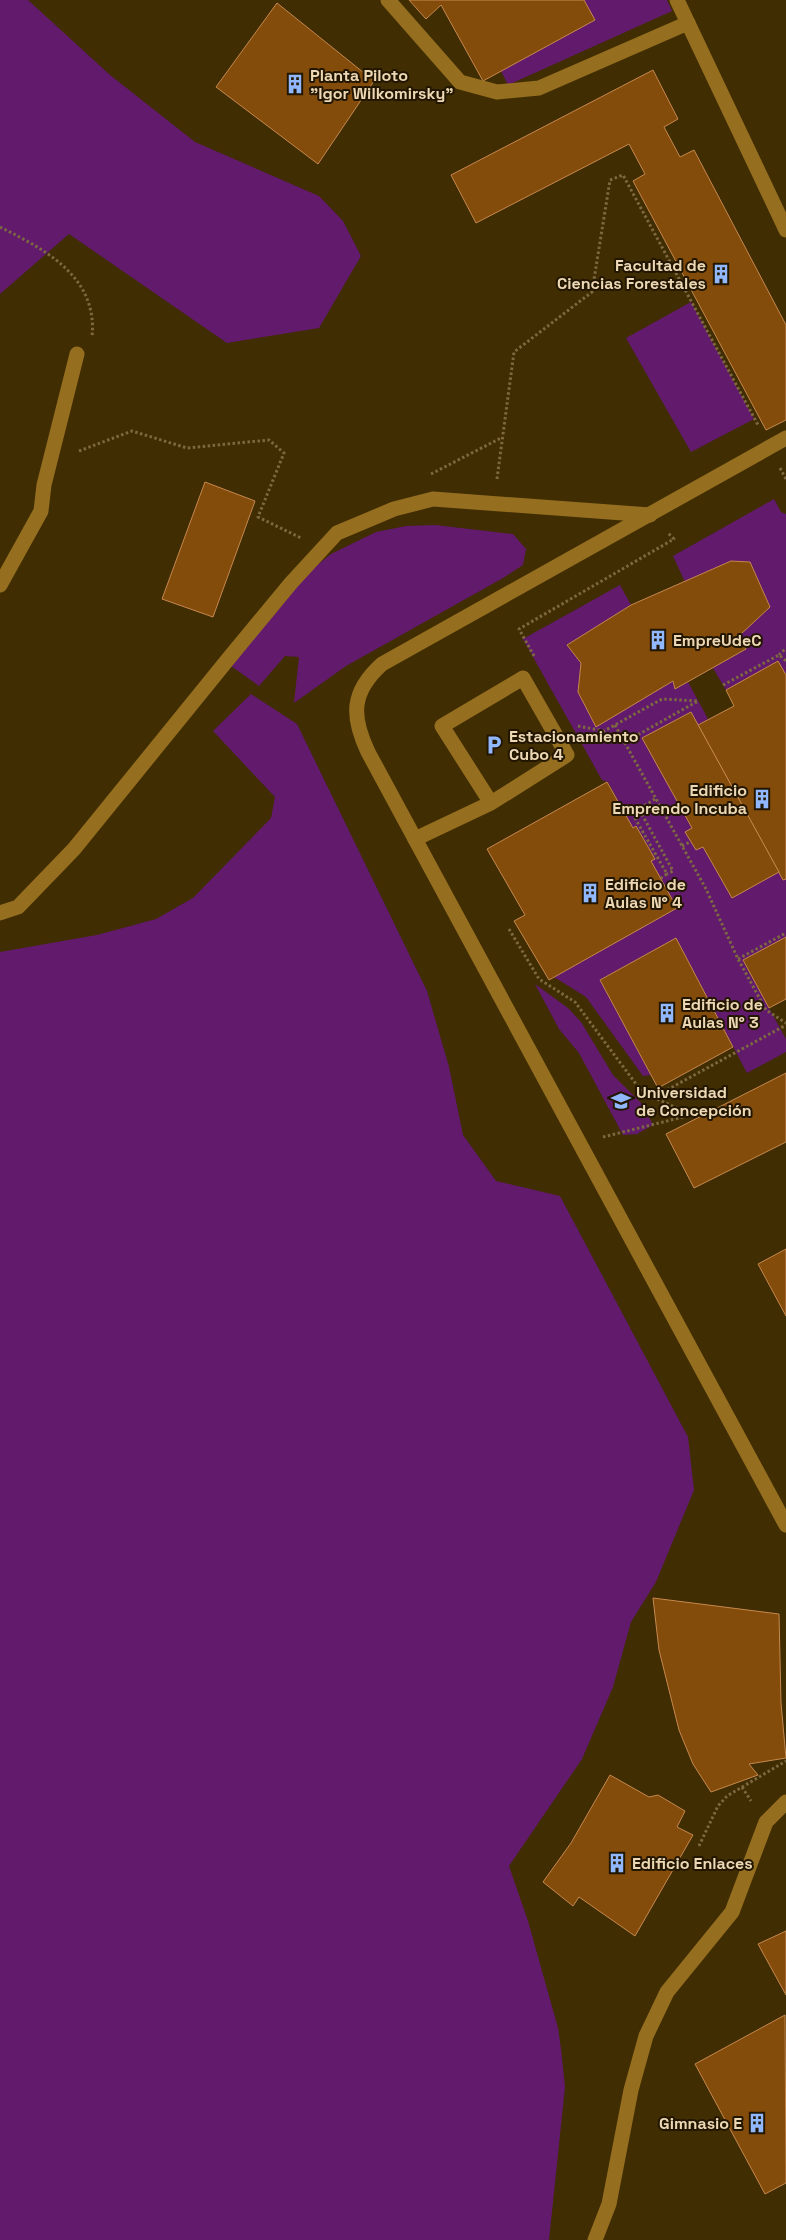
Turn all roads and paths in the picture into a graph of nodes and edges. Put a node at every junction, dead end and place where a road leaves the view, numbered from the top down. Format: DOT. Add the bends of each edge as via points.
graph roads {
  1 [pos="388,0"];
  2 [pos="677,0"];
  3 [pos="688,23"];
  4 [pos="0,226"];
  5 [pos="786,230"];
  6 [pos="77,354"];
  7 [pos="60,419"];
  8 [pos="786,438"];
  9 [pos="769,447"];
  10 [pos="786,479"];
  11 [pos="496,486"];
  12 [pos="650,515"];
  13 [pos="308,541"];
  14 [pos="0,585"];
  15 [pos="786,648"];
  16 [pos="779,655"];
  17 [pos="537,661"];
  18 [pos="786,661"];
  19 [pos="722,684"];
  20 [pos="574,725"];
  21 [pos="615,725"];
  22 [pos="625,742"];
  23 [pos="655,799"];
  24 [pos="491,803"];
  25 [pos="623,810"];
  26 [pos="415,839"];
  27 [pos="690,842"];
  28 [pos="682,846"];
  29 [pos="667,874"];
  30 [pos="661,878"];
  31 [pos="0,913"];
  32 [pos="509,929"];
  33 [pos="786,933"];
  34 [pos="738,959"];
  35 [pos="786,1024"];
  36 [pos="654,1097"];
  37 [pos="579,1143"];
  38 [pos="786,1525"];
  39 [pos="786,1761"];
  40 [pos="786,1802"];
  41 [pos="699,1846"];
  42 [pos="595,2240"];
  1 -- 3 [label="lane" via="460,82 497,92 539,88"];
  2 -- 3 [label="lane"];
  3 -- 5 [label="lane"];
  4 -- 6 [label="path" via="49,254 77,280 92,308 93,336"];
  6 -- 7 [label="lane"];
  7 -- 13 [label="path" via="77,452 132,431 187,448 269,440 284,454 258,517"];
  7 -- 14 [label="lane" via="44,485 42,512"];
  8 -- 9 [label="lane"];
  9 -- 10 [label="path"];
  9 -- 11 [label="path" via="624,175 610,180 592,292 514,352"];
  9 -- 12 [label="lane"];
  12 -- 17 [label="path" via="674,539 519,629"];
  12 -- 26 [label="lane" via="382,664 371,674 357,700 356,714 361,736"];
  12 -- 31 [label="lane" via="433,499 394,509 337,533 291,583 74,849 18,907"];
  15 -- 16 [label="path"];
  16 -- 18 [label="path"];
  16 -- 19 [label="path"];
  20 -- 21 [label="path" via="604,731"];
  21 -- 22 [label="path"];
  21 -- 22 [label="path" via="662,699 698,701"];
  22 -- 23 [label="path"];
  23 -- 28 [label="path"];
  23 -- 29 [label="path" via="639,808 673,871"];
  24 -- 24 [label="lane" via="567,755 523,678 442,726"];
  24 -- 26 [label="lane"];
  25 -- 29 [label="path" via="628,806"];
  26 -- 37 [label="lane"];
  27 -- 28 [label="path"];
  28 -- 34 [label="path"];
  29 -- 30 [label="path"];
  32 -- 36 [label="path" via="539,979 575,1002 642,1092"];
  33 -- 34 [label="path"];
  34 -- 35 [label="path" via="766,1010"];
  35 -- 36 [label="path"];
  36 -- 37 [label="path" via="692,1115"];
  37 -- 38 [label="lane"];
  39 -- 41 [label="path" via="727,1796 718,1806"];
  40 -- 42 [label="lane" via="766,1822 732,1912 667,1992 646,2036 631,2090 609,2204"];
}
